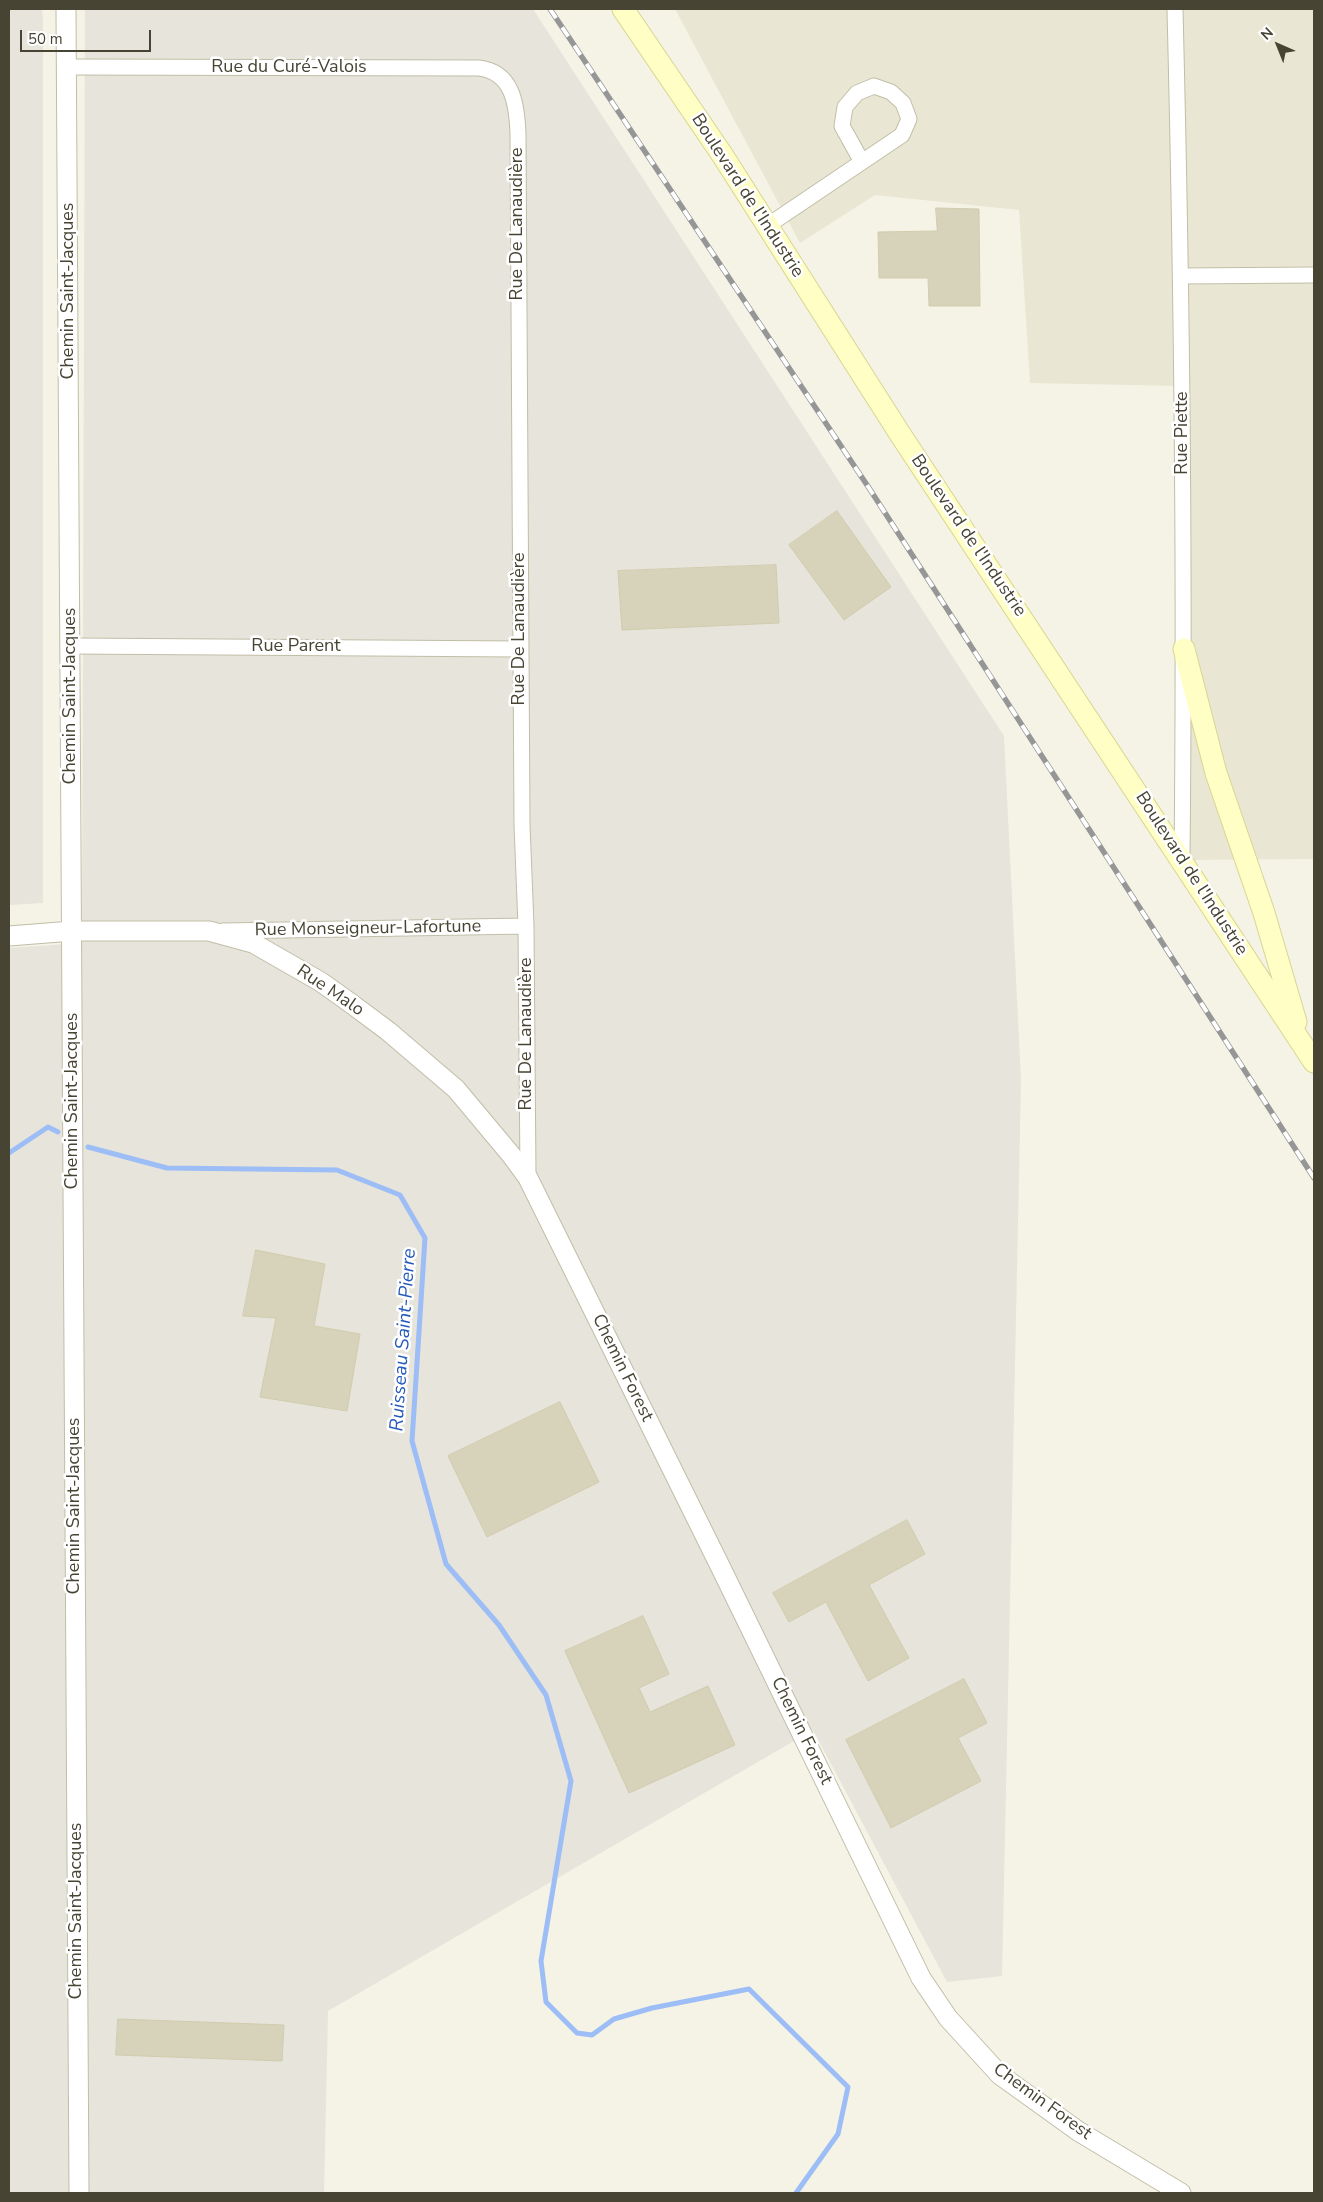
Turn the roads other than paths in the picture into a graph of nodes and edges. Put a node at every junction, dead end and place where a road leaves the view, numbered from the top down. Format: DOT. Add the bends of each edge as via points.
graph roads {
  1 [pos="66,9"];
  2 [pos="623,9"];
  3 [pos="641,9"];
  4 [pos="1175,9"];
  5 [pos="68,67"];
  6 [pos="505,82"];
  7 [pos="722,156"];
  8 [pos="862,162"];
  9 [pos="767,226"];
  10 [pos="1314,275"];
  11 [pos="1182,276"];
  12 [pos="71,646"];
  13 [pos="521,648"];
  14 [pos="1184,649"];
  15 [pos="1182,858"];
  16 [pos="526,926"];
  17 [pos="72,931"];
  18 [pos="210,931"];
  19 [pos="9,936"];
  20 [pos="1303,1044"];
  21 [pos="1314,1062"];
  22 [pos="528,1178"];
  23 [pos="78,2193"];
  24 [pos="1181,2193"];
  1 -- 5 [label="street, Chemin Saint-Jacques"];
  2 -- 7 [label="main road, Boulevard de l'Industrie"];
  3 -- 7 [label="main road"];
  4 -- 11 [label="street, Rue Piette"];
  5 -- 6 [label="street, Rue du Curé-Valois" via="479,68 492,70"];
  5 -- 12 [label="street, Chemin Saint-Jacques"];
  6 -- 13 [label="street, Rue De Lanaudière" via="517,108"];
  7 -- 9 [label="main road, Boulevard de l'Industrie"];
  8 -- 8 [label="street" via="902,134 909,119 903,103 891,92 874,86 857,93 845,107 842,126"];
  8 -- 9 [label="street"];
  9 -- 15 [label="main road, Boulevard de l'Industrie" via="900,434"];
  10 -- 11 [label="street"];
  11 -- 14 [label="street, Rue Piette"];
  12 -- 13 [label="street, Rue Parent"];
  12 -- 17 [label="street, Chemin Saint-Jacques"];
  13 -- 16 [label="street, Rue De Lanaudière"];
  14 -- 15 [label="street, Rue Piette"];
  14 -- 20 [label="main road" via="1216,773 1264,914"];
  15 -- 20 [label="main road, Boulevard de l'Industrie"];
  16 -- 18 [label="street, Rue Monseigneur-Lafortune"];
  16 -- 22 [label="street, Rue De Lanaudière"];
  17 -- 18 [label="street, Rue Malo"];
  17 -- 19 [label="street, Rue Malo"];
  17 -- 23 [label="street, Chemin Saint-Jacques"];
  18 -- 22 [label="street, Rue Malo" via="253,943 321,982 388,1031 456,1089"];
  20 -- 21 [label="main road, Boulevard de l'Industrie"];
  22 -- 24 [label="street, Chemin Forest" via="921,1978 948,2018 1000,2075 1078,2131"];
}
